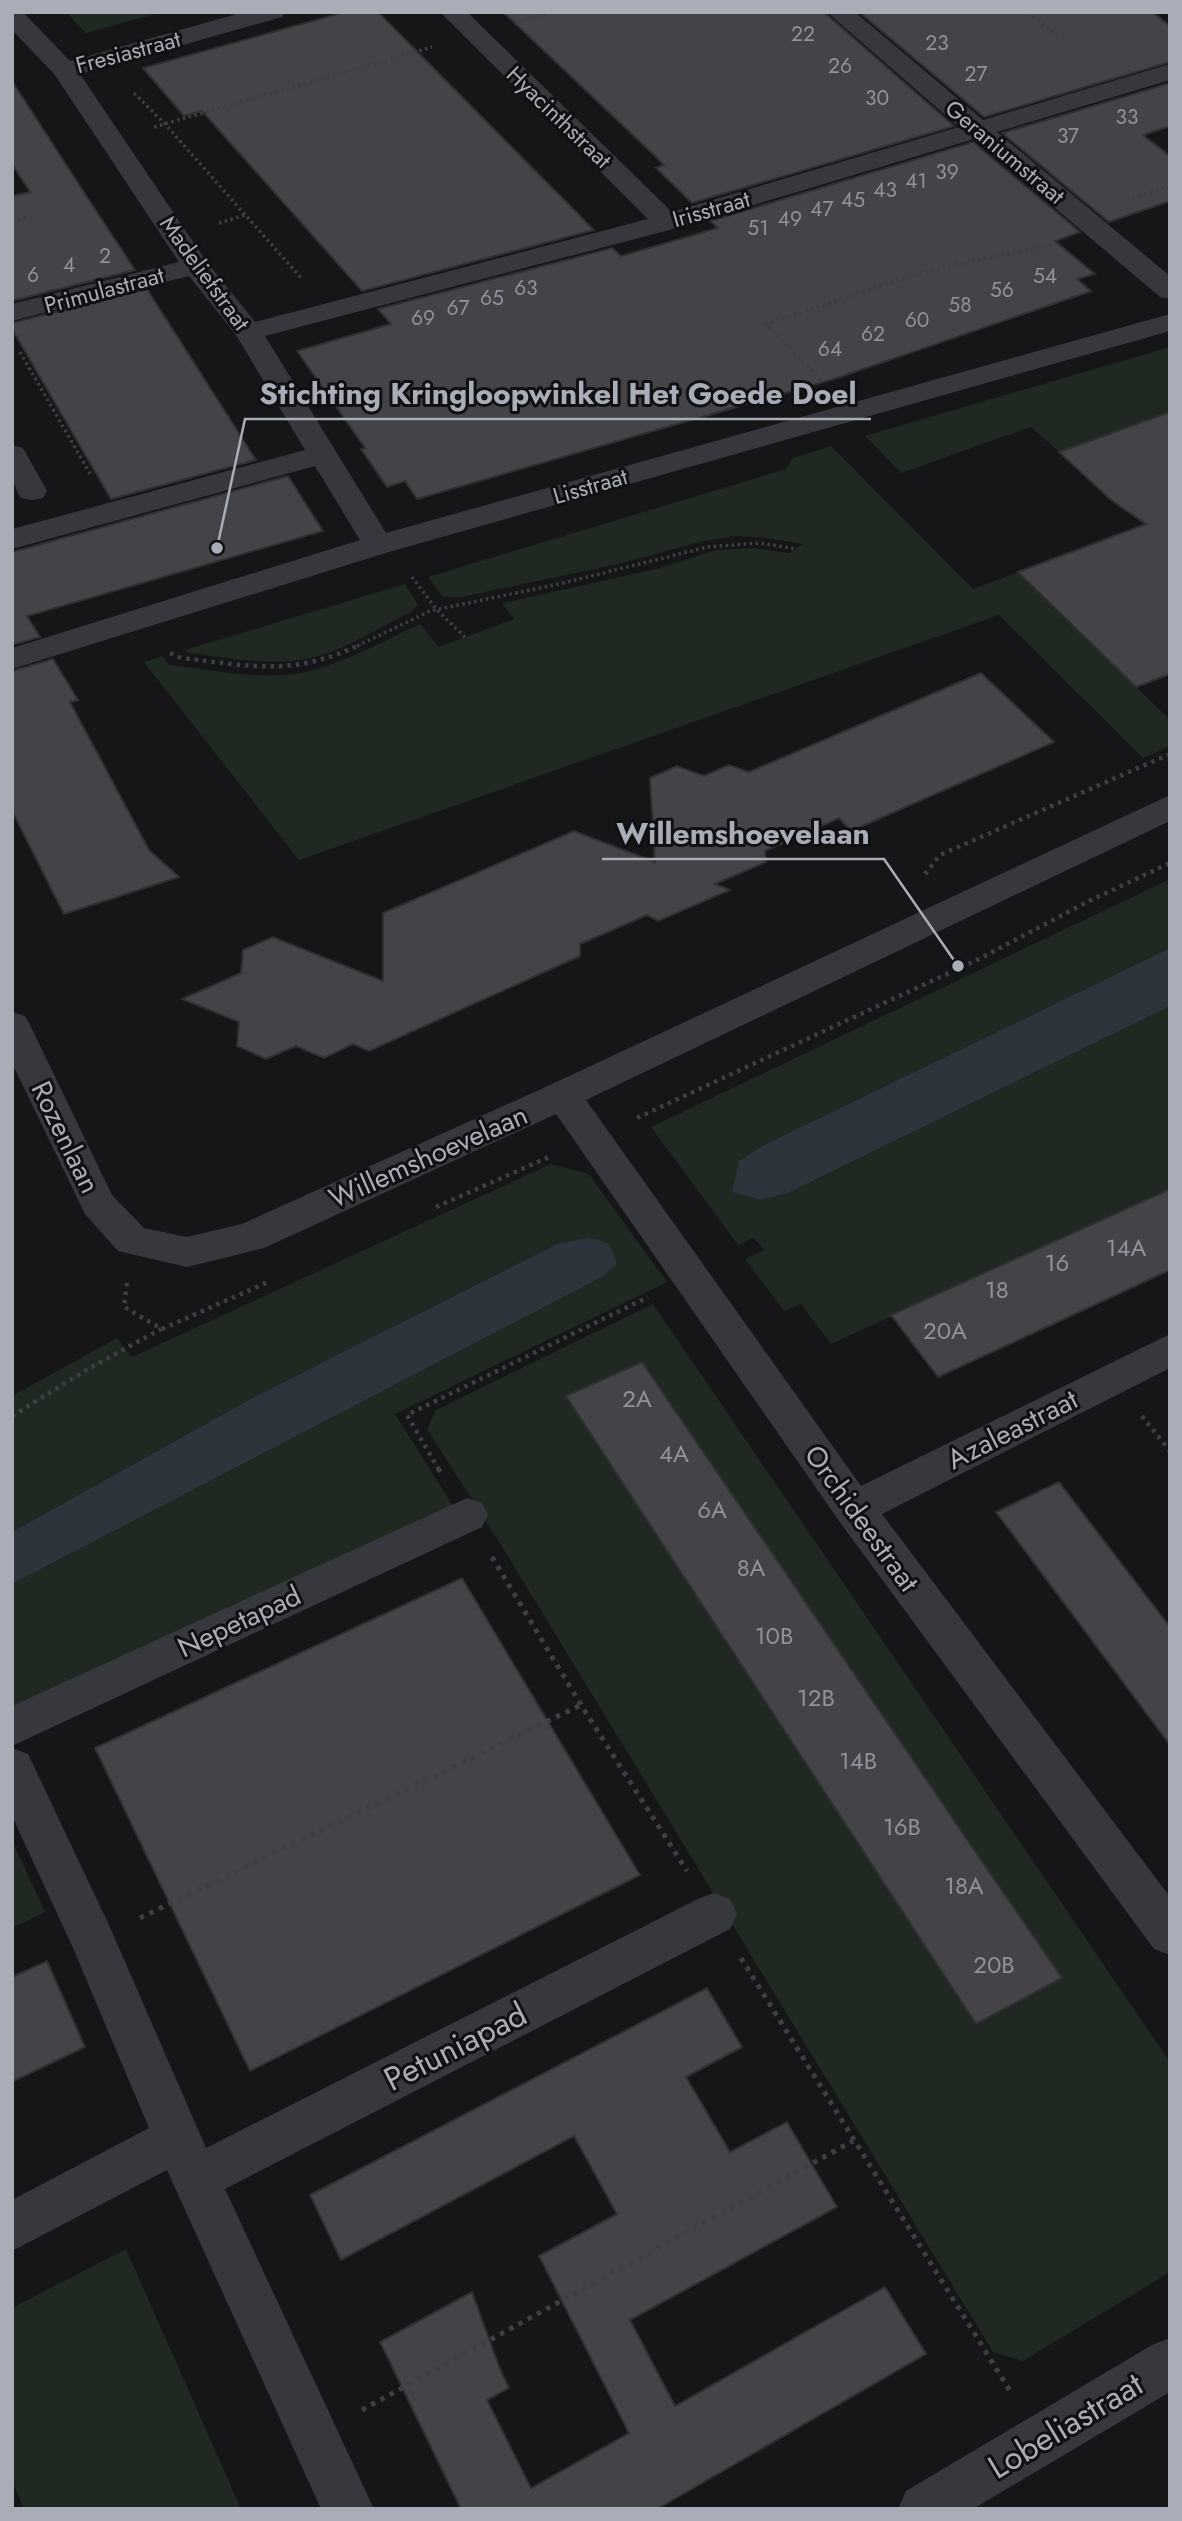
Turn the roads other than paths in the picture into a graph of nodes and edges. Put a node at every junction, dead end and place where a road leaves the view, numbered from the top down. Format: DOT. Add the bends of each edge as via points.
graph roads {
  1 [pos="273,12"];
  2 [pos="452,12"];
  3 [pos="839,12"];
  4 [pos="12,15"];
  5 [pos="65,70"];
  6 [pos="1170,72"];
  7 [pos="979,130"];
  8 [pos="667,222"];
  9 [pos="196,266"];
  10 [pos="1170,291"];
  11 [pos="12,313"];
  12 [pos="1170,322"];
  13 [pos="248,331"];
  14 [pos="12,454"];
  15 [pos="323,455"];
  16 [pos="33,491"];
  17 [pos="12,539"];
  18 [pos="378,545"];
  19 [pos="12,659"];
  20 [pos="1170,807"];
  21 [pos="12,1025"];
  22 [pos="563,1095"];
  23 [pos="132,1240"];
  24 [pos="1170,1350"];
  25 [pos="854,1509"];
  26 [pos="467,1515"];
  27 [pos="12,1727"];
  28 [pos="12,1768"];
  29 [pos="714,1914"];
  30 [pos="1170,1934"];
  31 [pos="186,2159"];
  32 [pos="12,2227"];
  33 [pos="1170,2363"];
  34 [pos="348,2509"];
  35 [pos="924,2509"];
  1 -- 5 [label="street, Fresiastraat"];
  2 -- 8 [label="street, Hyacinthstraat"];
  3 -- 7 [label="street, Geraniumstraat"];
  4 -- 5 [label="street, Madeliefstraat"];
  5 -- 9 [label="street, Madeliefstraat"];
  6 -- 7 [label="street, Irisstraat"];
  7 -- 8 [label="street, Irisstraat"];
  7 -- 10 [label="street, Geraniumstraat"];
  8 -- 13 [label="street, Irisstraat"];
  9 -- 11 [label="street, Primulastraat"];
  9 -- 13 [label="street, Madeliefstraat"];
  12 -- 18 [label="street, Lisstraat"];
  13 -- 15 [label="street, Madeliefstraat"];
  14 -- 16 [label="street"];
  15 -- 17 [label="street"];
  15 -- 18 [label="street, Madeliefstraat"];
  18 -- 19 [label="street, Lisstraat"];
  20 -- 22 [label="street, Willemshoevelaan"];
  21 -- 23 [label="street, Rozenlaan" via="98,1204"];
  22 -- 23 [label="street, Willemshoevelaan" via="250,1237 187,1252"];
  22 -- 25 [label="street, Orchideestraat"];
  24 -- 25 [label="street, Azaleastraat"];
  25 -- 30 [label="street, Orchideestraat"];
  26 -- 27 [label="street, Nepetapad"];
  28 -- 31 [label="street" via="93,1940"];
  29 -- 31 [label="street, Petuniapad"];
  31 -- 32 [label="street, Petuniapad"];
  31 -- 34 [label="street"];
  33 -- 35 [label="street, Lobeliastraat"];
}
